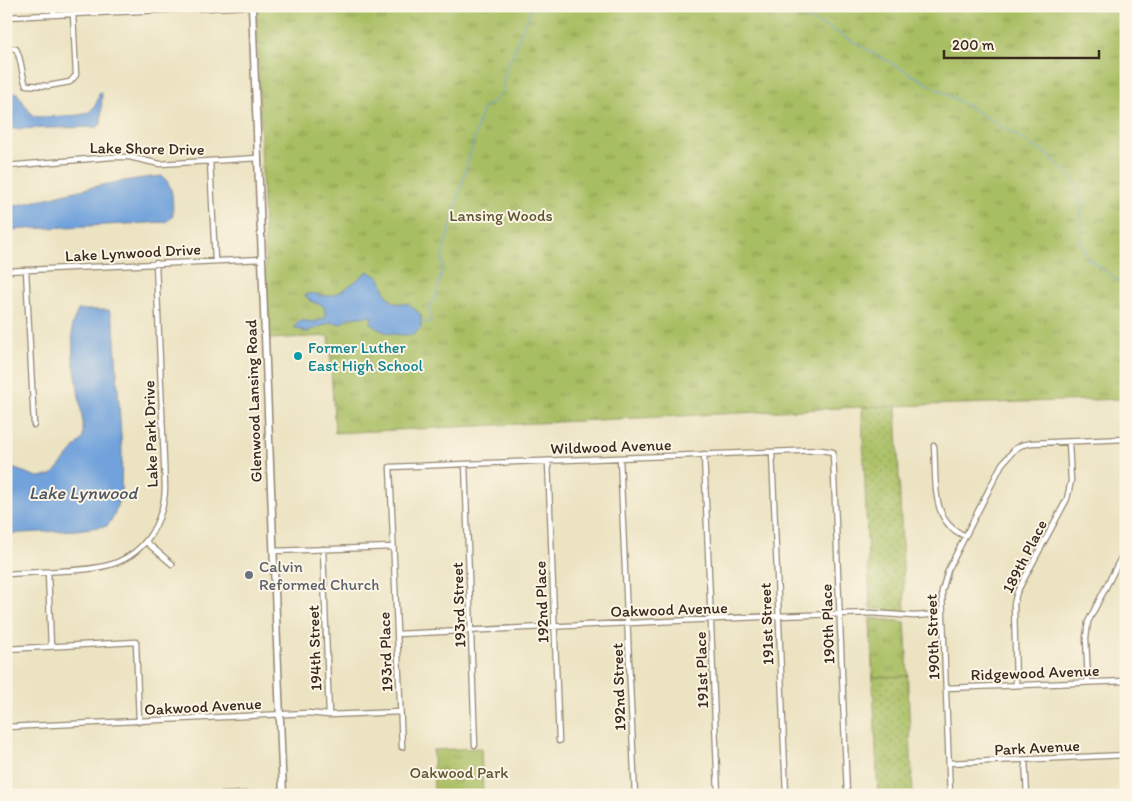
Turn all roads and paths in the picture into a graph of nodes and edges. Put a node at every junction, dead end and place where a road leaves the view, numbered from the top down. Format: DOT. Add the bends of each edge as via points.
graph roads {
  1 [pos="53,6"];
  2 [pos="252,6"];
  3 [pos="54,14"];
  4 [pos="73,14"];
  5 [pos="6,17"];
  6 [pos="6,47"];
  7 [pos="258,158"];
  8 [pos="210,162"];
  9 [pos="6,166"];
  10 [pos="262,259"];
  11 [pos="215,260"];
  12 [pos="156,263"];
  13 [pos="26,270"];
  14 [pos="6,271"];
  15 [pos="34,425"];
  16 [pos="1126,439"];
  17 [pos="1069,442"];
  18 [pos="934,446"];
  19 [pos="772,452"];
  20 [pos="833,452"];
  21 [pos="704,454"];
  22 [pos="620,458"];
  23 [pos="548,461"];
  24 [pos="465,464"];
  25 [pos="390,467"];
  26 [pos="965,536"];
  27 [pos="146,542"];
  28 [pos="393,546"];
  29 [pos="1126,548"];
  30 [pos="323,549"];
  31 [pos="273,552"];
  32 [pos="172,564"];
  33 [pos="48,572"];
  34 [pos="6,574"];
  35 [pos="942,614"];
  36 [pos="839,615"];
  37 [pos="778,616"];
  38 [pos="712,620"];
  39 [pos="628,622"];
  40 [pos="554,626"];
  41 [pos="471,630"];
  42 [pos="397,634"];
  43 [pos="51,647"];
  44 [pos="6,648"];
  45 [pos="1126,681"];
  46 [pos="1088,682"];
  47 [pos="1016,685"];
  48 [pos="946,688"];
  49 [pos="400,712"];
  50 [pos="280,715"];
  51 [pos="328,715"];
  52 [pos="139,722"];
  53 [pos="6,728"];
  54 [pos="558,741"];
  55 [pos="475,745"];
  56 [pos="402,747"];
  57 [pos="1126,755"];
  58 [pos="1026,760"];
  59 [pos="949,763"];
  60 [pos="283,793"];
  61 [pos="233,794"];
  62 [pos="222,795"];
  63 [pos="635,795"];
  64 [pos="718,795"];
  65 [pos="786,795"];
  66 [pos="847,795"];
  67 [pos="950,795"];
  68 [pos="1027,795"];
  1 -- 3 [label="street"];
  2 -- 4 [label="street"];
  2 -- 7 [label="main road, Glenwood Lansing Road"];
  3 -- 4 [label="street"];
  3 -- 5 [label="street"];
  4 -- 6 [label="street" via="76,75 70,82 48,86 26,84 16,49"];
  7 -- 8 [label="street, Lake Shore Drive"];
  7 -- 10 [label="main road, Glenwood Lansing Road"];
  8 -- 9 [label="street, Lake Shore Drive" via="160,164 112,157"];
  8 -- 11 [label="street"];
  10 -- 11 [label="street, Lake Lynwood Drive"];
  10 -- 31 [label="main road, Glenwood Lansing Road"];
  11 -- 12 [label="street, Lake Lynwood Drive"];
  12 -- 13 [label="street, Lake Lynwood Drive"];
  12 -- 27 [label="street, Lake Park Drive" via="165,494 158,522"];
  13 -- 14 [label="street, Lake Lynwood Drive"];
  13 -- 15 [label="street"];
  16 -- 17 [label="street"];
  17 -- 26 [label="street, 190th Street" via="1026,444 1015,449 1006,458"];
  17 -- 47 [label="street, 189th Place" via="1071,481 1067,499 1017,592 1014,604"];
  18 -- 26 [label="street" via="940,511 949,526"];
  19 -- 20 [label="street, Wildwood Avenue"];
  19 -- 21 [label="street, Wildwood Avenue"];
  19 -- 37 [label="street, 191st Street"];
  20 -- 36 [label="street, 190th Place"];
  21 -- 22 [label="street, Wildwood Avenue"];
  21 -- 38 [label="street, 191st Place"];
  22 -- 23 [label="street, Wildwood Avenue"];
  22 -- 39 [label="street, 192nd Street"];
  23 -- 24 [label="street, Wildwood Avenue"];
  23 -- 40 [label="street, 192nd Place"];
  24 -- 25 [label="street, Wildwood Avenue"];
  24 -- 41 [label="street, 193rd Street"];
  25 -- 28 [label="street, 193rd Place"];
  26 -- 35 [label="street, 190th Street" via="945,577"];
  27 -- 32 [label="street"];
  27 -- 33 [label="street, Lake Park Drive" via="110,566"];
  28 -- 30 [label="street"];
  28 -- 42 [label="street, 193rd Place"];
  29 -- 46 [label="street" via="1088,622"];
  30 -- 31 [label="street"];
  30 -- 51 [label="street, 194th Street"];
  31 -- 50 [label="main road, Glenwood Lansing Road"];
  33 -- 34 [label="street, Lake Park Drive"];
  33 -- 43 [label="street"];
  35 -- 36 [label="street, Oakwood Avenue"];
  35 -- 48 [label="street, 190th Street"];
  36 -- 37 [label="street, Oakwood Avenue"];
  36 -- 66 [label="street, 190th Place"];
  37 -- 38 [label="street, Oakwood Avenue"];
  37 -- 65 [label="street, 191st Street"];
  38 -- 39 [label="street, Oakwood Avenue"];
  38 -- 64 [label="street, 191st Place"];
  39 -- 40 [label="street, Oakwood Avenue"];
  39 -- 63 [label="street, 192nd Street"];
  40 -- 41 [label="street, Oakwood Avenue"];
  40 -- 54 [label="street, 192nd Place"];
  41 -- 42 [label="street, Oakwood Avenue"];
  41 -- 55 [label="street, 193rd Street"];
  42 -- 49 [label="street, 193rd Place"];
  43 -- 44 [label="street"];
  43 -- 52 [label="street" via="136,642"];
  45 -- 46 [label="street, Ridgewood Avenue"];
  46 -- 47 [label="street, Ridgewood Avenue"];
  47 -- 48 [label="street, Ridgewood Avenue"];
  48 -- 59 [label="street, 190th Street"];
  49 -- 51 [label="street, Oakwood Avenue"];
  49 -- 56 [label="street, 193rd Place"];
  50 -- 51 [label="street, Oakwood Avenue"];
  50 -- 52 [label="street, Oakwood Avenue"];
  50 -- 60 [label="main road, Glenwood Lansing Road"];
  52 -- 53 [label="street, Oakwood Avenue"];
  57 -- 58 [label="street, Park Avenue"];
  58 -- 59 [label="street, Park Avenue"];
  58 -- 68 [label="street"];
  59 -- 67 [label="street, 190th Street"];
  60 -- 61 [label="street"];
  61 -- 62 [label="street"];
}
